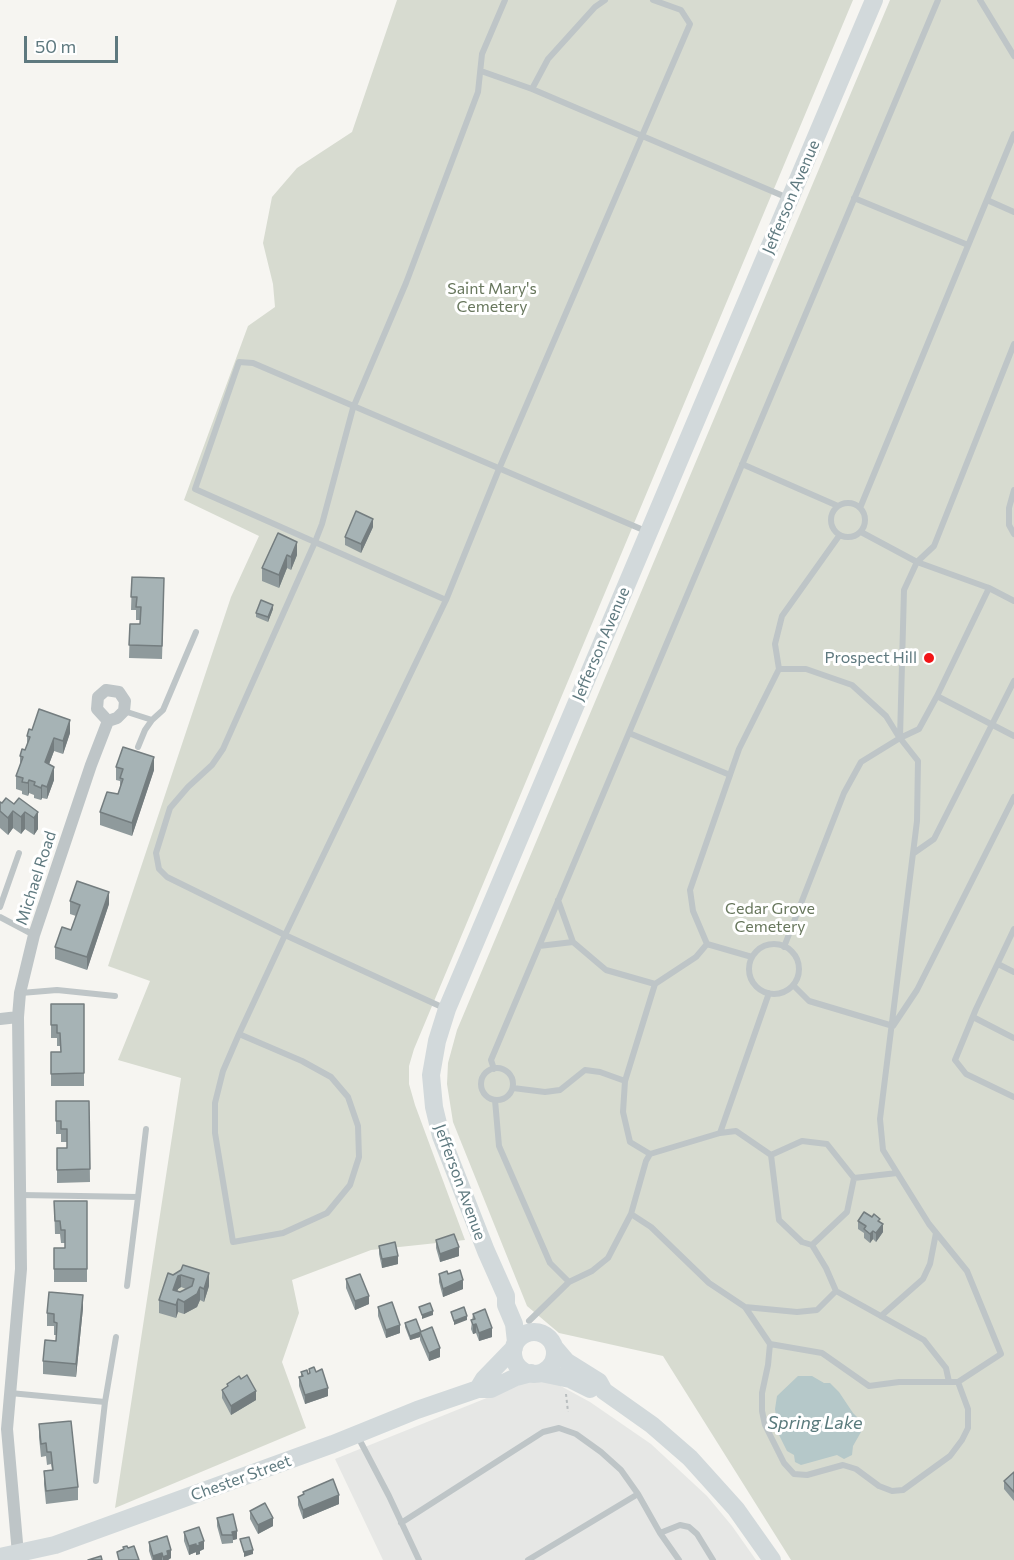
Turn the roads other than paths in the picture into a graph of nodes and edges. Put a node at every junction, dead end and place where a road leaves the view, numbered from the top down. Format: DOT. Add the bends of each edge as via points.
graph roads {
  1 [pos="505,0"];
  2 [pos="605,0"];
  3 [pos="653,0"];
  4 [pos="874,0"];
  5 [pos="938,0"];
  6 [pos="980,0"];
  7 [pos="1014,56"];
  8 [pos="481,71"];
  9 [pos="532,89"];
  10 [pos="1014,134"];
  11 [pos="643,135"];
  12 [pos="854,198"];
  13 [pos="790,199"];
  14 [pos="987,200"];
  15 [pos="1014,212"];
  16 [pos="968,245"];
  17 [pos="1014,344"];
  18 [pos="353,408"];
  19 [pos="742,464"];
  20 [pos="499,469"];
  21 [pos="1014,490"];
  22 [pos="838,506"];
  23 [pos="860,508"];
  24 [pos="649,532"];
  25 [pos="861,532"];
  26 [pos="1014,534"];
  27 [pos="839,536"];
  28 [pos="315,542"];
  29 [pos="917,562"];
  30 [pos="989,588"];
  31 [pos="446,600"];
  32 [pos="1014,601"];
  33 [pos="196,632"];
  34 [pos="779,669"];
  35 [pos="1014,681"];
  36 [pos="937,696"];
  37 [pos="124,711"];
  38 [pos="152,720"];
  39 [pos="108,721"];
  40 [pos="992,726"];
  41 [pos="628,733"];
  42 [pos="1014,736"];
  43 [pos="900,738"];
  44 [pos="138,747"];
  45 [pos="730,775"];
  46 [pos="1014,797"];
  47 [pos="19,853"];
  48 [pos="914,853"];
  49 [pos="558,900"];
  50 [pos="0,907"];
  51 [pos="0,916"];
  52 [pos="1014,929"];
  53 [pos="34,935"];
  54 [pos="285,935"];
  55 [pos="573,942"];
  56 [pos="707,944"];
  57 [pos="539,946"];
  58 [pos="784,947"];
  59 [pos="752,957"];
  60 [pos="998,964"];
  61 [pos="1014,972"];
  62 [pos="655,984"];
  63 [pos="793,985"];
  64 [pos="20,993"];
  65 [pos="769,993"];
  66 [pos="115,996"];
  67 [pos="447,1009"];
  68 [pos="18,1017"];
  69 [pos="973,1017"];
  70 [pos="0,1019"];
  71 [pos="893,1026"];
  72 [pos="239,1034"];
  73 [pos="1014,1038"];
  74 [pos="494,1069"];
  75 [pos="625,1081"];
  76 [pos="513,1088"];
  77 [pos="1014,1097"];
  78 [pos="495,1100"];
  79 [pos="146,1129"];
  80 [pos="720,1133"];
  81 [pos="650,1154"];
  82 [pos="771,1155"];
  83 [pos="897,1173"];
  84 [pos="855,1178"];
  85 [pos="20,1195"];
  86 [pos="138,1197"];
  87 [pos="631,1214"];
  88 [pos="936,1233"];
  89 [pos="812,1245"];
  90 [pos="568,1282"];
  91 [pos="127,1286"];
  92 [pos="836,1291"];
  93 [pos="506,1296"];
  94 [pos="745,1307"];
  95 [pos="881,1316"];
  96 [pos="530,1321"];
  97 [pos="543,1333"];
  98 [pos="116,1337"];
  99 [pos="770,1344"];
  100 [pos="515,1345"];
  101 [pos="555,1348"];
  102 [pos="536,1373"];
  103 [pos="949,1382"];
  104 [pos="958,1382"];
  105 [pos="478,1389"];
  106 [pos="604,1391"];
  107 [pos="10,1393"];
  108 [pos="105,1402"];
  109 [pos="4,1429"];
  110 [pos="356,1435"];
  111 [pos="96,1481"];
  112 [pos="638,1494"];
  113 [pos="401,1523"];
  114 [pos="660,1533"];
  115 [pos="9,1556"];
  116 [pos="419,1560"];
  117 [pos="528,1560"];
  118 [pos="679,1560"];
  119 [pos="713,1560"];
  120 [pos="772,1560"];
  1 -- 8 [label="lane" via="482,54"];
  2 -- 9 [label="lane" via="548,58"];
  3 -- 11 [label="lane" via="681,10 690,24"];
  4 -- 13 [label="main road, Jefferson Avenue"];
  5 -- 12 [label="lane"];
  6 -- 7 [label="lane"];
  8 -- 9 [label="lane"];
  8 -- 18 [label="lane" via="477,92 406,283"];
  9 -- 11 [label="lane"];
  10 -- 14 [label="lane"];
  11 -- 13 [label="lane"];
  11 -- 20 [label="lane"];
  12 -- 16 [label="lane"];
  12 -- 19 [label="lane"];
  13 -- 24 [label="main road, Jefferson Avenue"];
  14 -- 15 [label="lane"];
  14 -- 16 [label="lane"];
  16 -- 23 [label="lane"];
  17 -- 29 [label="lane" via="934,546"];
  18 -- 20 [label="lane"];
  18 -- 28 [label="lane"];
  18 -- 28 [label="lane" via="253,363 239,362 195,489"];
  19 -- 22 [label="lane"];
  19 -- 41 [label="lane"];
  20 -- 24 [label="lane"];
  20 -- 31 [label="lane"];
  21 -- 26 [label="lane" via="1009,508 1009,525"];
  22 -- 23 [label="lane" via="850,503"];
  22 -- 27 [label="lane" via="831,521"];
  23 -- 25 [label="lane" via="866,522"];
  24 -- 67 [label="main road, Jefferson Avenue"];
  25 -- 27 [label="lane" via="849,538"];
  25 -- 29 [label="lane"];
  27 -- 34 [label="lane" via="782,616 775,644"];
  28 -- 31 [label="lane"];
  28 -- 54 [label="lane" via="223,749 170,808 156,853 159,869 167,877"];
  29 -- 30 [label="lane"];
  29 -- 43 [label="lane" via="904,590"];
  30 -- 32 [label="lane"];
  30 -- 36 [label="lane"];
  31 -- 54 [label="lane"];
  33 -- 38 [label="lane" via="163,710"];
  34 -- 43 [label="lane" via="806,669 852,685 886,716"];
  34 -- 45 [label="lane"];
  35 -- 40 [label="lane"];
  36 -- 40 [label="lane"];
  36 -- 43 [label="lane" via="919,729"];
  37 -- 38 [label="lane"];
  37 -- 39 [label="street"];
  37 -- 39 [label="street" via="125,700 119,692 106,690 98,697 97,709"];
  38 -- 44 [label="lane"];
  39 -- 53 [label="street, Michael Road"];
  40 -- 42 [label="lane"];
  40 -- 48 [label="lane" via="934,839"];
  41 -- 45 [label="lane"];
  41 -- 49 [label="lane"];
  43 -- 48 [label="lane" via="918,761"];
  43 -- 58 [label="lane" via="861,762 848,785"];
  45 -- 56 [label="lane" via="690,890 693,911"];
  46 -- 71 [label="lane" via="917,990"];
  47 -- 50 [label="lane"];
  48 -- 71 [label="lane"];
  49 -- 55 [label="lane"];
  49 -- 57 [label="lane"];
  51 -- 53 [label="lane"];
  52 -- 60 [label="lane"];
  53 -- 64 [label="street, Michael Road"];
  54 -- 67 [label="lane"];
  54 -- 72 [label="lane"];
  55 -- 57 [label="lane"];
  55 -- 62 [label="lane" via="606,970"];
  56 -- 59 [label="lane"];
  56 -- 62 [label="lane" via="696,957"];
  57 -- 74 [label="lane" via="491,1060"];
  58 -- 59 [label="lane" via="764,946"];
  58 -- 63 [label="lane" via="797,962"];
  59 -- 65 [label="lane" via="752,981"];
  60 -- 61 [label="lane"];
  60 -- 69 [label="lane"];
  62 -- 75 [label="lane"];
  63 -- 65 [label="lane" via="780,993"];
  63 -- 71 [label="lane" via="809,1001"];
  64 -- 66 [label="lane" via="57,990"];
  64 -- 68 [label="street, Michael Road"];
  65 -- 80 [label="lane"];
  67 -- 93 [label="main road, Jefferson Avenue" via="431,1075 434,1107 441,1136"];
  68 -- 70 [label="street"];
  68 -- 85 [label="street, Michael Road"];
  69 -- 73 [label="lane"];
  69 -- 77 [label="lane" via="955,1060 966,1074"];
  71 -- 83 [label="lane" via="880,1119 883,1150"];
  72 -- 72 [label="lane" via="302,1060 331,1077 348,1097 358,1126 359,1156 350,1185 327,1213 283,1233 233,1242 215,1133 215,1103"];
  74 -- 76 [label="lane" via="508,1073"];
  74 -- 78 [label="lane" via="485,1074 482,1084 484,1094"];
  75 -- 76 [label="lane" via="585,1070 560,1090"];
  75 -- 81 [label="lane" via="623,1112 630,1142"];
  76 -- 78 [label="lane" via="507,1096"];
  78 -- 90 [label="lane" via="499,1146 550,1263"];
  79 -- 86 [label="lane"];
  80 -- 81 [label="lane"];
  80 -- 82 [label="lane" via="736,1131"];
  81 -- 87 [label="lane"];
  82 -- 84 [label="lane" via="802,1141 827,1144"];
  82 -- 89 [label="lane" via="779,1220 802,1242"];
  83 -- 84 [label="lane"];
  83 -- 88 [label="lane"];
  84 -- 89 [label="lane" via="847,1212"];
  85 -- 86 [label="lane"];
  85 -- 107 [label="street, Michael Road" via="21,1269"];
  86 -- 91 [label="lane"];
  87 -- 90 [label="lane" via="608,1258"];
  87 -- 94 [label="lane" via="651,1227 709,1283"];
  88 -- 95 [label="lane" via="923,1279"];
  88 -- 104 [label="lane" via="967,1271 1001,1354"];
  89 -- 92 [label="lane"];
  90 -- 96 [label="lane"];
  92 -- 94 [label="lane" via="817,1310"];
  92 -- 95 [label="lane"];
  93 -- 96 [label="main road, Jefferson Avenue"];
  93 -- 100 [label="main road, Jefferson Avenue"];
  94 -- 99 [label="lane"];
  95 -- 103 [label="lane" via="924,1340 946,1368"];
  96 -- 97 [label="main road, Jefferson Avenue"];
  97 -- 100 [label="main road" via="529,1332"];
  97 -- 101 [label="main road"];
  98 -- 108 [label="lane"];
  99 -- 103 [label="lane" via="822,1353 870,1386"];
  99 -- 104 [label="lane" via="762,1411 784,1463 794,1474 807,1475 843,1465 856,1469 879,1486 903,1490 950,1455 962,1440 968,1428 968,1409"];
  100 -- 102 [label="main road" via="517,1365"];
  100 -- 105 [label="main road"];
  101 -- 102 [label="main road" via="553,1364"];
  101 -- 106 [label="main road" via="567,1362 599,1382"];
  102 -- 105 [label="main road, Chester Street" via="491,1389"];
  102 -- 106 [label="main road"];
  103 -- 104 [label="lane"];
  105 -- 110 [label="main road, Chester Street"];
  106 -- 120 [label="main road" via="690,1458 736,1509"];
  107 -- 108 [label="lane"];
  107 -- 109 [label="street, Michael Road"];
  108 -- 111 [label="lane"];
  109 -- 115 [label="street, Michael Road"];
  110 -- 113 [label="lane"];
  110 -- 115 [label="main road, Chester Street" via="55,1545"];
  112 -- 113 [label="lane" via="621,1470 601,1452 560,1428 543,1432"];
  112 -- 114 [label="lane"];
  112 -- 117 [label="lane"];
  113 -- 116 [label="lane"];
  114 -- 118 [label="lane"];
  114 -- 119 [label="lane" via="680,1525 689,1527"];
}
